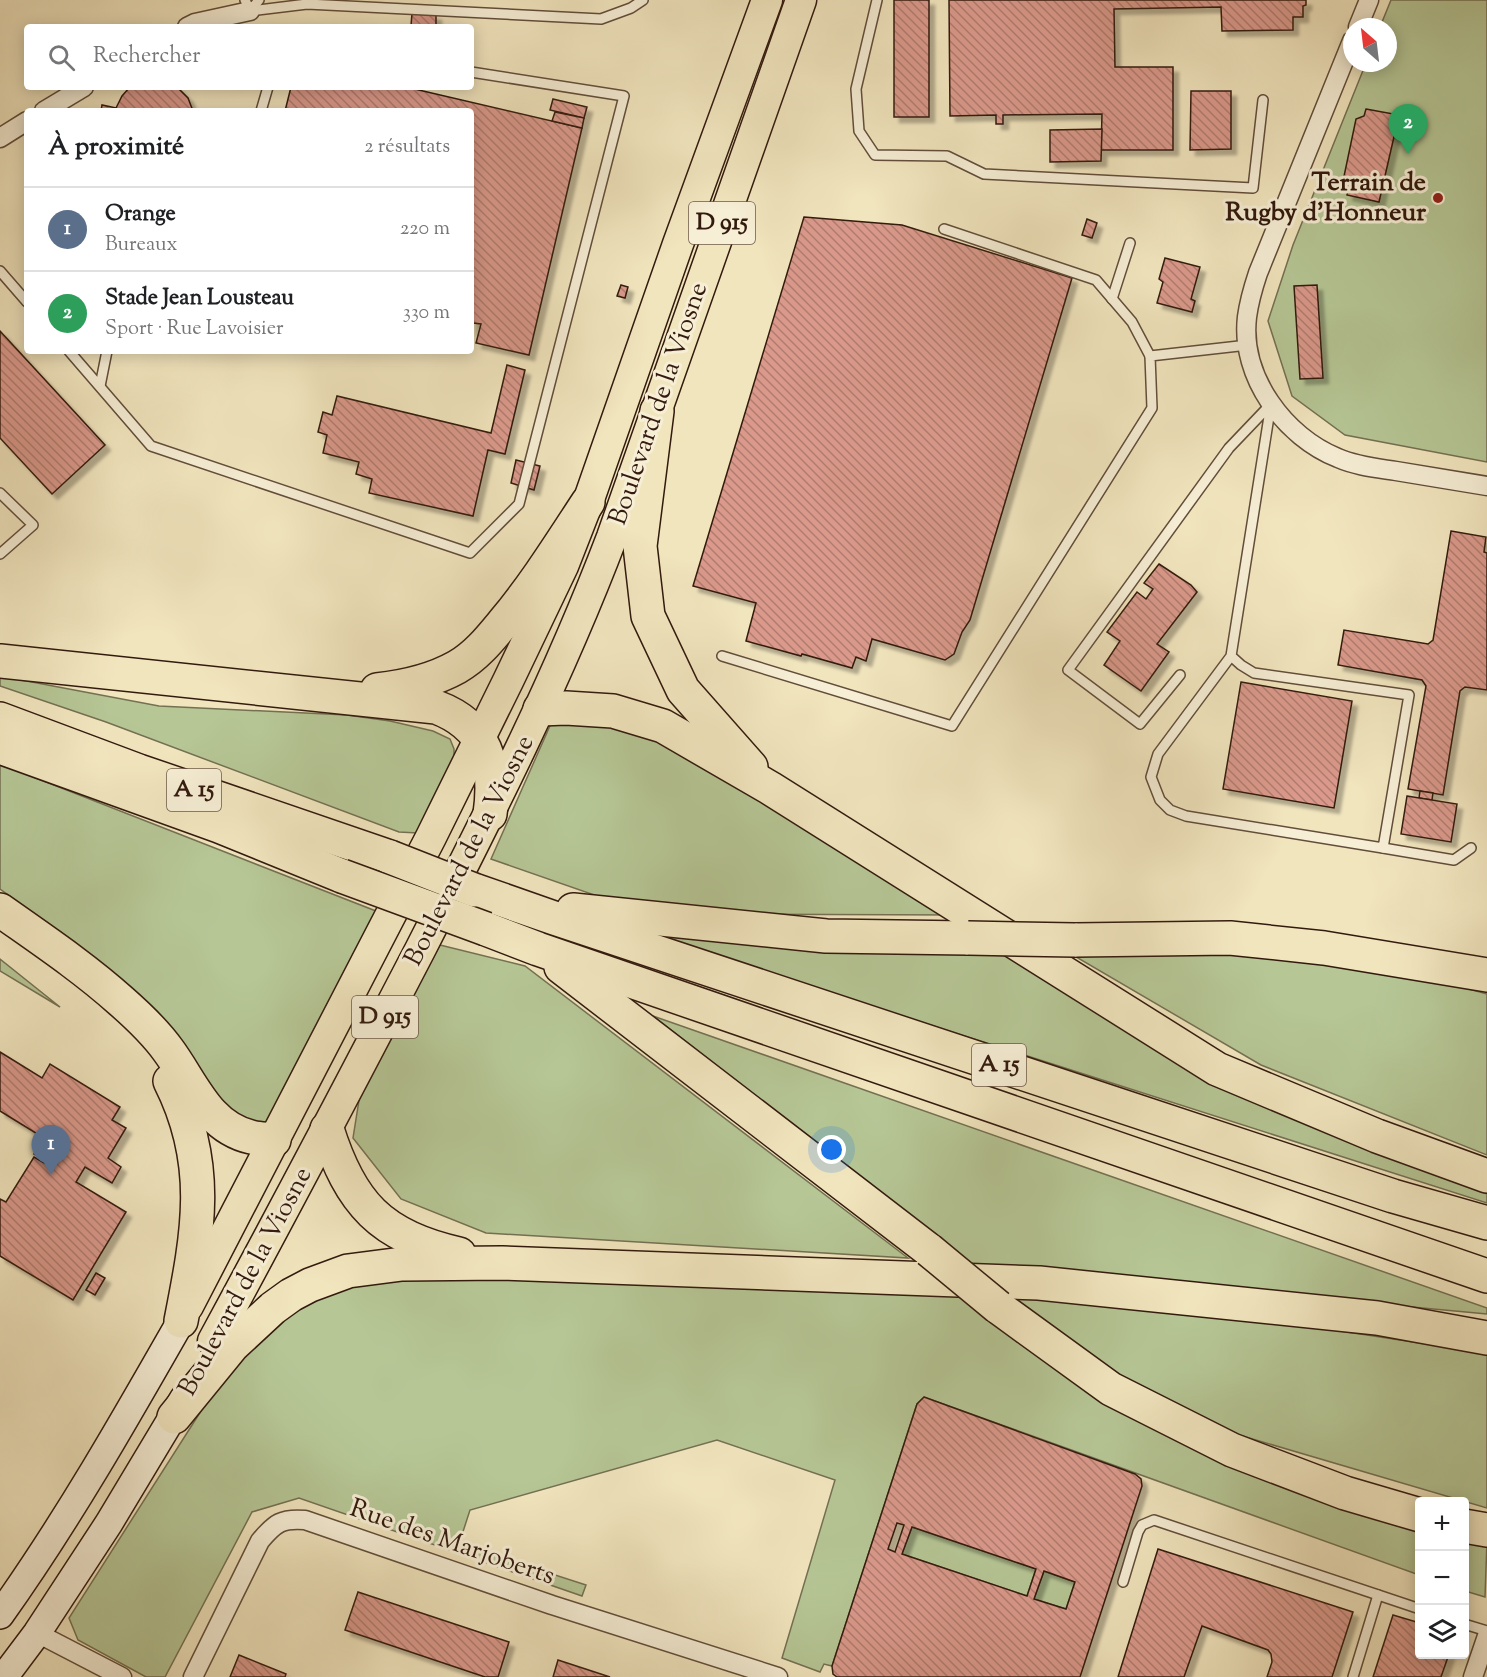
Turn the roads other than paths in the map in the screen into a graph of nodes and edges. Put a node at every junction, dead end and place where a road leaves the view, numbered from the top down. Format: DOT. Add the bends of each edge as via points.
graph roads {
  1 [pos="643,0"];
  2 [pos="746,0"];
  3 [pos="767,0"];
  4 [pos="801,0"];
  5 [pos="806,0"];
  6 [pos="877,0"];
  7 [pos="1369,0"];
  8 [pos="251,4"];
  9 [pos="1362,18"];
  10 [pos="193,24"];
  11 [pos="789,35"];
  12 [pos="1343,63"];
  13 [pos="474,72"];
  14 [pos="79,90"];
  15 [pos="267,90"];
  16 [pos="1263,100"];
  17 [pos="49,108"];
  18 [pos="262,108"];
  19 [pos="24,123"];
  20 [pos="0,138"];
  21 [pos="716,140"];
  22 [pos="944,229"];
  23 [pos="1130,243"];
  24 [pos="0,271"];
  25 [pos="24,299"];
  26 [pos="1112,299"];
  27 [pos="1248,345"];
  28 [pos="72,354"];
  29 [pos="107,354"];
  30 [pos="1150,356"];
  31 [pos="100,386"];
  32 [pos="1271,404"];
  33 [pos="657,411"];
  34 [pos="1487,486"];
  35 [pos="0,493"];
  36 [pos="588,502"];
  37 [pos="0,554"];
  38 [pos="722,656"];
  39 [pos="1231,656"];
  40 [pos="0,661"];
  41 [pos="1180,675"];
  42 [pos="322,697"];
  43 [pos="540,709"];
  44 [pos="0,719"];
  45 [pos="480,740"];
  46 [pos="0,747"];
  47 [pos="770,788"];
  48 [pos="490,814"];
  49 [pos="1383,848"];
  50 [pos="1471,849"];
  51 [pos="512,904"];
  52 [pos="0,910"];
  53 [pos="538,949"];
  54 [pos="1487,975"];
  55 [pos="121,1000"];
  56 [pos="332,1027"];
  57 [pos="327,1129"];
  58 [pos="274,1140"];
  59 [pos="1487,1176"];
  60 [pos="1487,1223"];
  61 [pos="502,1263"];
  62 [pos="1487,1276"];
  63 [pos="181,1321"];
  64 [pos="1487,1338"];
  65 [pos="213,1341"];
  66 [pos="174,1417"];
  67 [pos="1415,1514"];
  68 [pos="1469,1527"];
  69 [pos="1487,1530"];
  70 [pos="1123,1582"];
  71 [pos="1378,1595"];
  72 [pos="1415,1608"];
  73 [pos="0,1615"];
  74 [pos="1469,1626"];
  75 [pos="37,1633"];
  76 [pos="1487,1634"];
  77 [pos="4,1677"];
  78 [pos="123,1677"];
  79 [pos="194,1677"];
  80 [pos="778,1677"];
  81 [pos="1353,1677"];
  82 [pos="1473,1677"];
  1 -- 8 [label="lane" via="601,19"];
  2 -- 21 [label="main road"];
  3 -- 21 [label="main road, Boulevard de la Viosne / D 915"];
  4 -- 11 [label="main road, Boulevard de la Viosne / D 915"];
  5 -- 11 [label="main road"];
  6 -- 16 [label="lane" via="856,89 859,131 875,155 947,156 984,174 1253,189"];
  7 -- 9 [label="street"];
  8 -- 10 [label="street"];
  11 -- 33 [label="main road, Boulevard de la Viosne / D 915"];
  12 -- 27 [label="street" via="1258,273 1247,319"];
  13 -- 31 [label="lane" via="624,96 519,504 470,553 152,446"];
  14 -- 17 [label="street"];
  15 -- 18 [label="lane"];
  19 -- 20 [label="street"];
  21 -- 36 [label="main road, Boulevard de la Viosne / D 915"];
  22 -- 26 [label="lane" via="1096,280"];
  23 -- 26 [label="lane"];
  24 -- 25 [label="lane"];
  26 -- 30 [label="lane" via="1132,322"];
  27 -- 30 [label="lane"];
  27 -- 32 [label="street" via="1250,360"];
  28 -- 31 [label="lane"];
  29 -- 31 [label="lane"];
  30 -- 38 [label="lane" via="1152,408 952,726"];
  32 -- 34 [label="street" via="1296,431 1327,453 1355,464"];
  32 -- 39 [label="lane"];
  32 -- 41 [label="lane" via="1229,448 1068,670 1140,724"];
  33 -- 43 [label="main road, Boulevard de la Viosne / D 915" via="599,574"];
  33 -- 47 [label="highway" via="640,546 648,616 683,690"];
  35 -- 37 [label="lane" via="33,525"];
  36 -- 42 [label="highway" via="528,592 470,658 455,668 399,688"];
  36 -- 45 [label="main road, Boulevard de la Viosne / D 915" via="563,566"];
  39 -- 49 [label="lane" via="1254,673 1409,695"];
  39 -- 49 [label="lane" via="1158,754 1151,777 1160,800 1170,810 1186,816"];
  40 -- 42 [label="highway"];
  42 -- 45 [label="highway" via="436,707 460,719"];
  43 -- 45 [label="main road" via="498,722"];
  43 -- 47 [label="highway" via="613,711 663,726"];
  43 -- 48 [label="main road, Boulevard de la Viosne / D 915"];
  44 -- 51 [label="highway, A 15, bridge"];
  45 -- 48 [label="highway" via="493,772"];
  45 -- 56 [label="main road, Boulevard de la Viosne / D 915"];
  46 -- 53 [label="highway, A 15, bridge" via="219,826"];
  47 -- 59 [label="highway" via="1217,1069 1377,1136"];
  48 -- 57 [label="main road, Boulevard de la Viosne / D 915"];
  49 -- 50 [label="lane" via="1454,860"];
  51 -- 54 [label="highway, bridge" via="826,936 1230,938 1324,948"];
  51 -- 60 [label="highway, A 15" via="1393,1196"];
  52 -- 55 [label="highway"];
  53 -- 62 [label="highway, A 15"];
  53 -- 67 [label="highway, bridge" via="998,1307 1111,1389 1232,1450"];
  55 -- 58 [label="highway" via="169,1051 214,1116 250,1137"];
  55 -- 63 [label="highway" via="181,1102 194,1150 198,1230"];
  56 -- 57 [label="main road"];
  56 -- 58 [label="main road, Boulevard de la Viosne / D 915"];
  57 -- 58 [label="main road"];
  57 -- 61 [label="highway" via="345,1177 376,1218 406,1236 449,1252"];
  57 -- 65 [label="main road, Boulevard de la Viosne / D 915"];
  58 -- 63 [label="main road, Boulevard de la Viosne / D 915"];
  61 -- 64 [label="highway" via="1039,1283 1377,1318"];
  61 -- 66 [label="highway" via="367,1267 310,1285 273,1308 232,1346"];
  63 -- 73 [label="main road, Boulevard de la Viosne / D 915" via="105,1455"];
  65 -- 66 [label="main road, Boulevard de la Viosne / D 915"];
  66 -- 75 [label="main road, Boulevard de la Viosne / D 915"];
  68 -- 69 [label="highway"];
  70 -- 71 [label="lane" via="1137,1532 1154,1520"];
  71 -- 72 [label="lane"];
  71 -- 81 [label="lane"];
  74 -- 76 [label="lane"];
  75 -- 77 [label="main road, Boulevard de la Viosne / D 915"];
  75 -- 78 [label="street"];
  76 -- 82 [label="street"];
  79 -- 80 [label="street, Rue des Marjoberts" via="260,1541 269,1529 286,1518 305,1520"];
}
